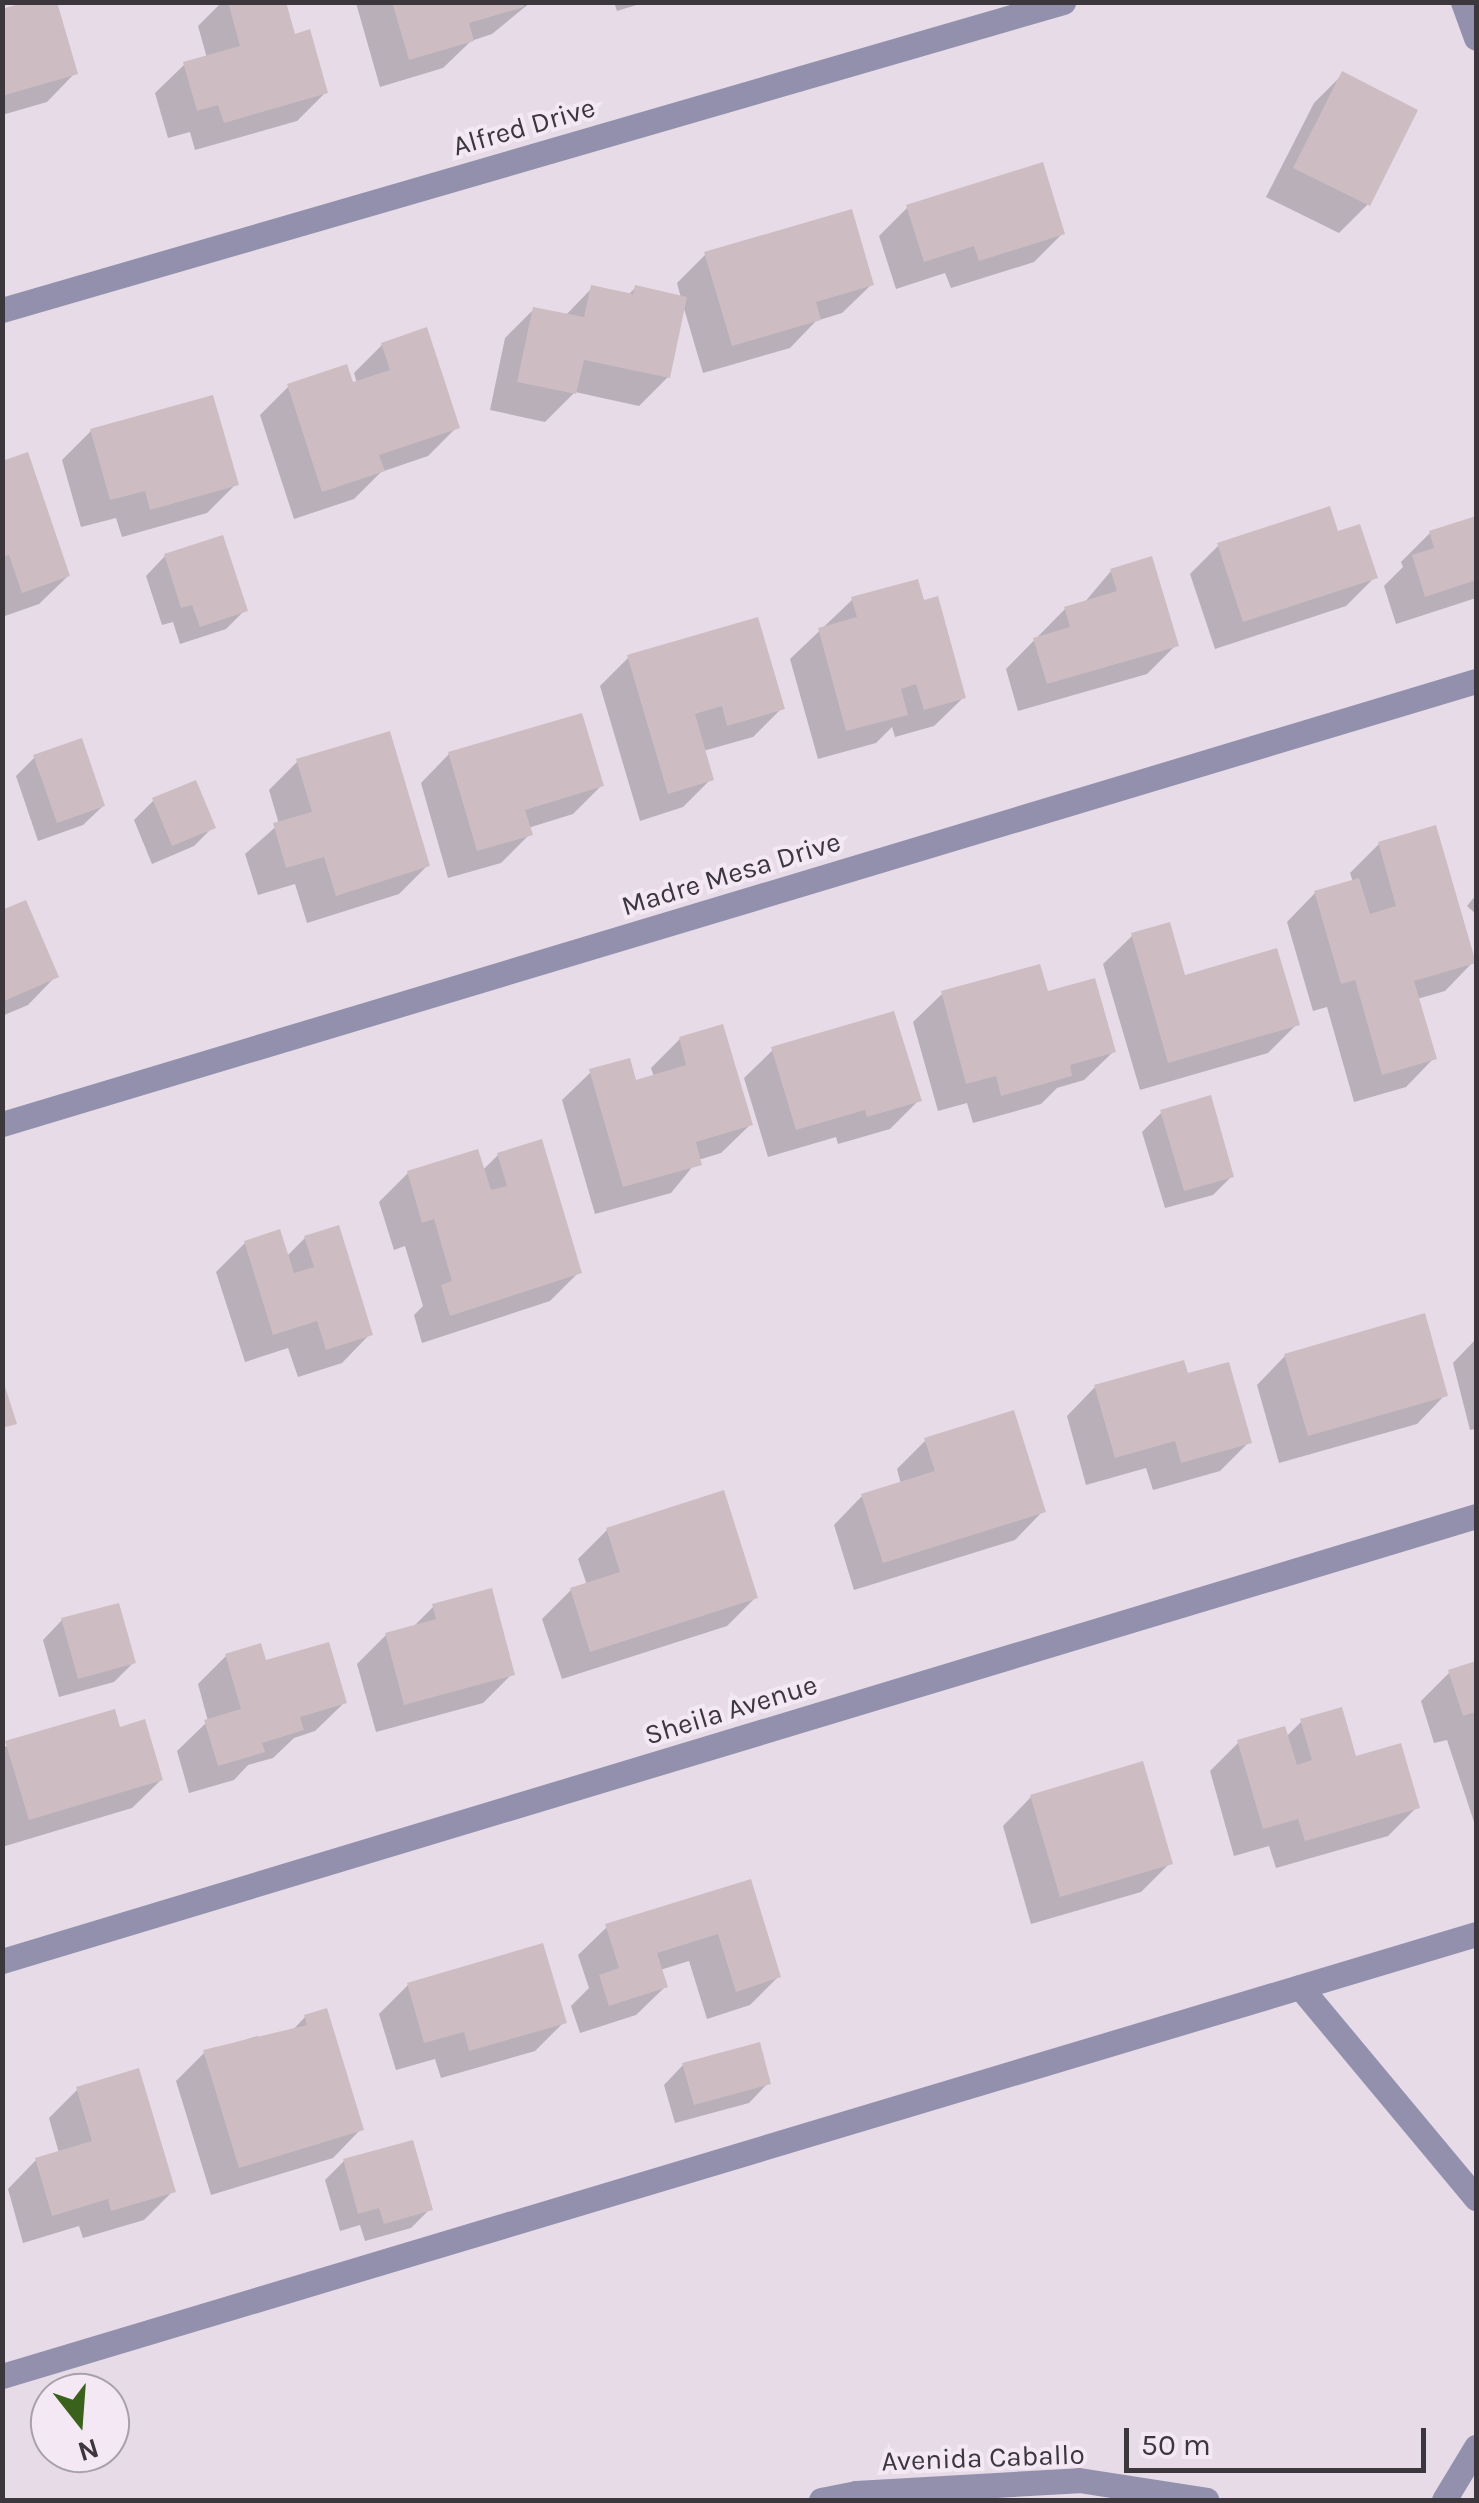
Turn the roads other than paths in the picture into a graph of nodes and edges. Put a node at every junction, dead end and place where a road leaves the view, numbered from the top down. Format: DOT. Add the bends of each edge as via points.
graph roads {
  1 [pos="1063,2"];
  2 [pos="1463,2"];
  3 [pos="1476,38"];
  4 [pos="2,310"];
  5 [pos="1476,682"];
  6 [pos="2,1124"];
  7 [pos="1476,1516"];
  8 [pos="1476,1934"];
  9 [pos="2,1962"];
  10 [pos="1300,1987"];
  11 [pos="1476,2198"];
  12 [pos="2,2376"];
  13 [pos="1476,2447"];
  14 [pos="822,2500"];
  15 [pos="1206,2500"];
  16 [pos="1444,2500"];
  1 -- 4 [label="street, Alfred Drive"];
  2 -- 3 [label="street"];
  5 -- 6 [label="street, Madre Mesa Drive"];
  7 -- 9 [label="street, Sheila Avenue"];
  8 -- 10 [label="street"];
  10 -- 11 [label="street"];
  10 -- 12 [label="street"];
  13 -- 16 [label="street"];
  14 -- 15 [label="street, Avenida Caballo" via="856,2492 1079,2480"];
}
